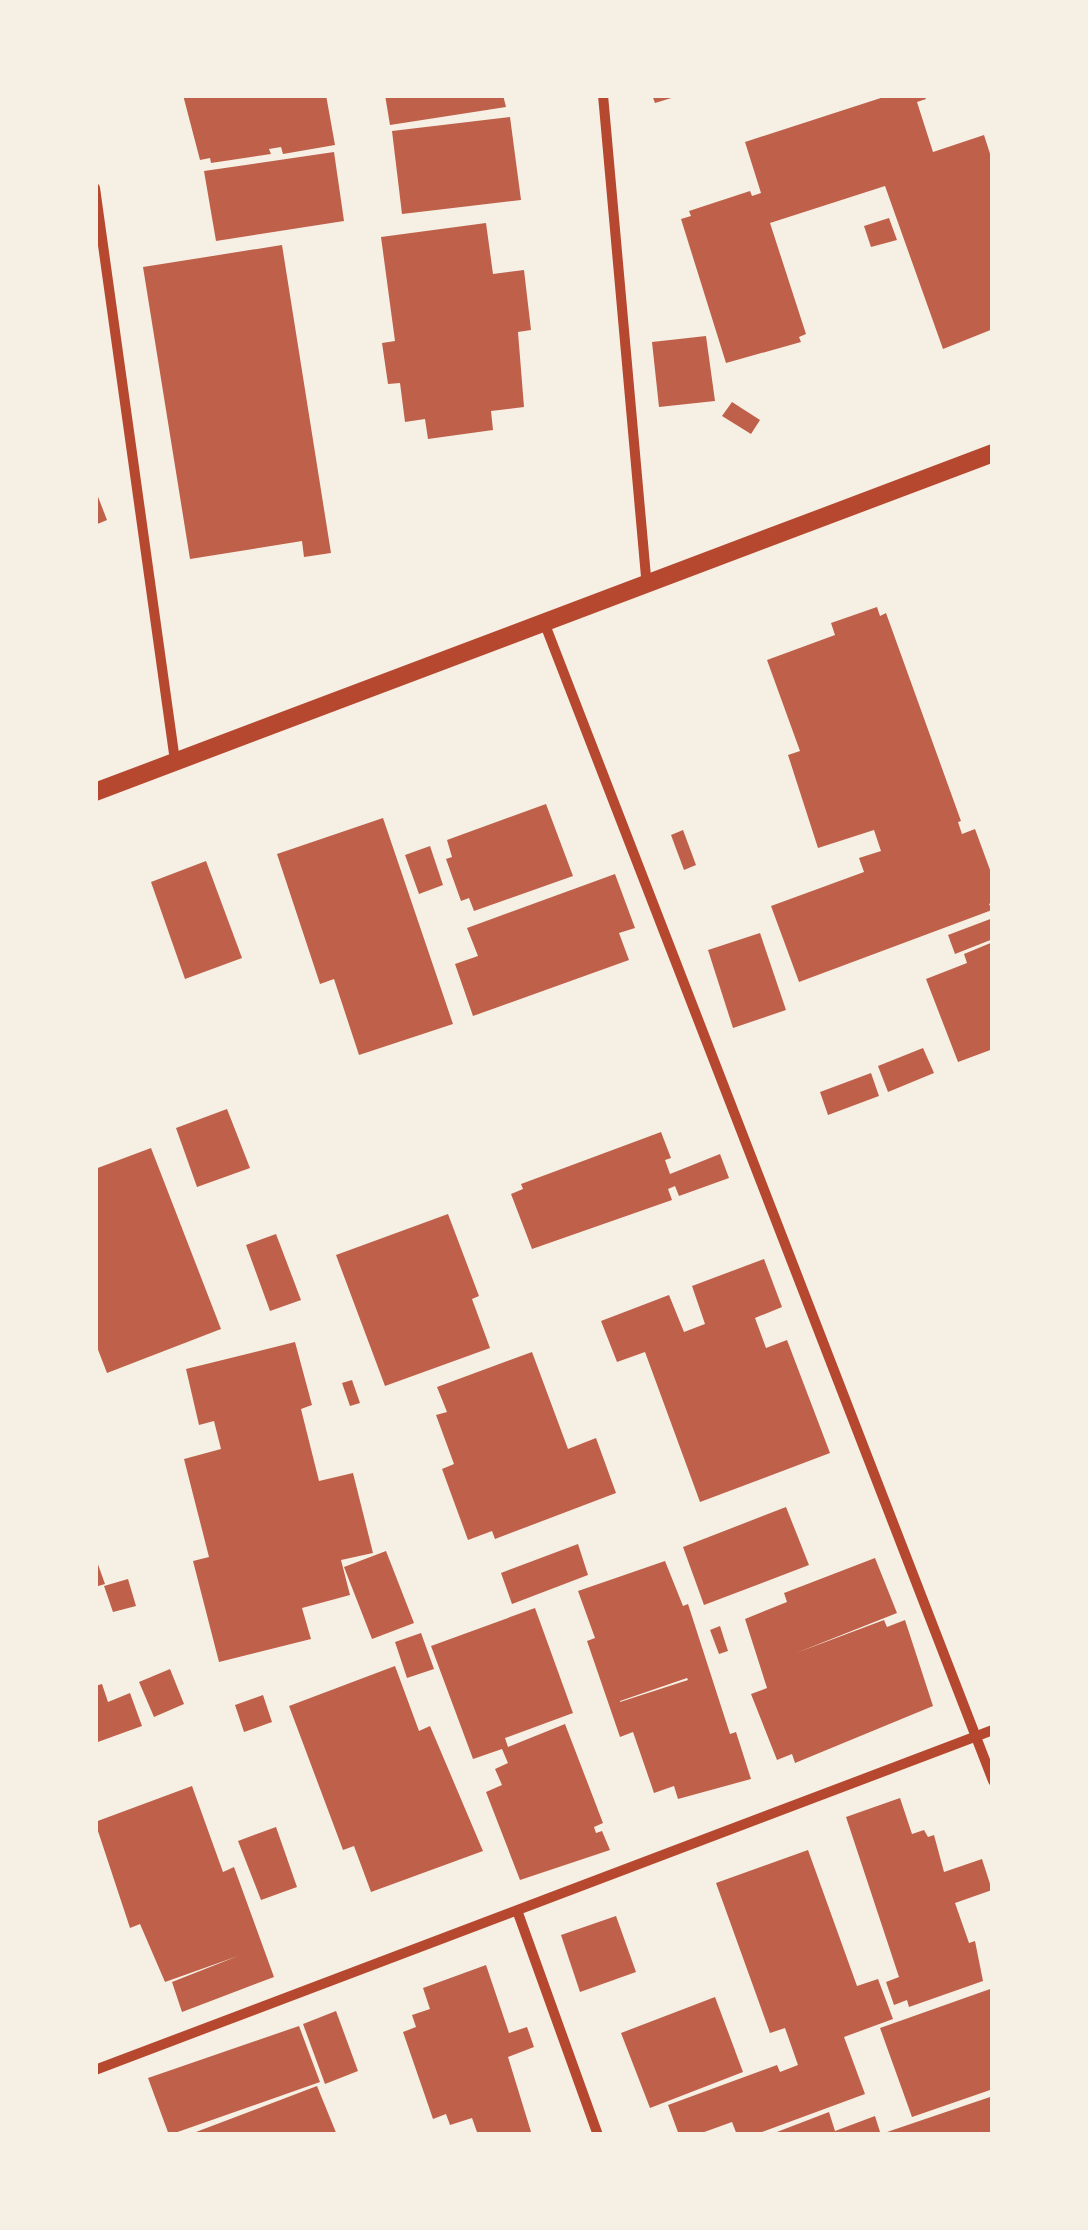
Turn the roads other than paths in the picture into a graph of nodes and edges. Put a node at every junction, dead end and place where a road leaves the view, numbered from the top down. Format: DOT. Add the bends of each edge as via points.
graph roads {
  1 [pos="604,95"];
  2 [pos="95,188"];
  3 [pos="993,453"];
  4 [pos="647,584"];
  5 [pos="544,622"];
  6 [pos="176,762"];
  7 [pos="95,792"];
  8 [pos="993,1730"];
  9 [pos="976,1736"];
  10 [pos="993,1781"];
  11 [pos="518,1913"];
  12 [pos="95,2070"];
  13 [pos="598,2135"];
  1 -- 4 [label="street"];
  2 -- 6 [label="street"];
  3 -- 4 [label="street"];
  4 -- 5 [label="street"];
  5 -- 6 [label="street"];
  5 -- 9 [label="street"];
  6 -- 7 [label="street"];
  8 -- 9 [label="street"];
  9 -- 10 [label="street"];
  9 -- 11 [label="street"];
  11 -- 12 [label="street"];
  11 -- 13 [label="street"];
}
